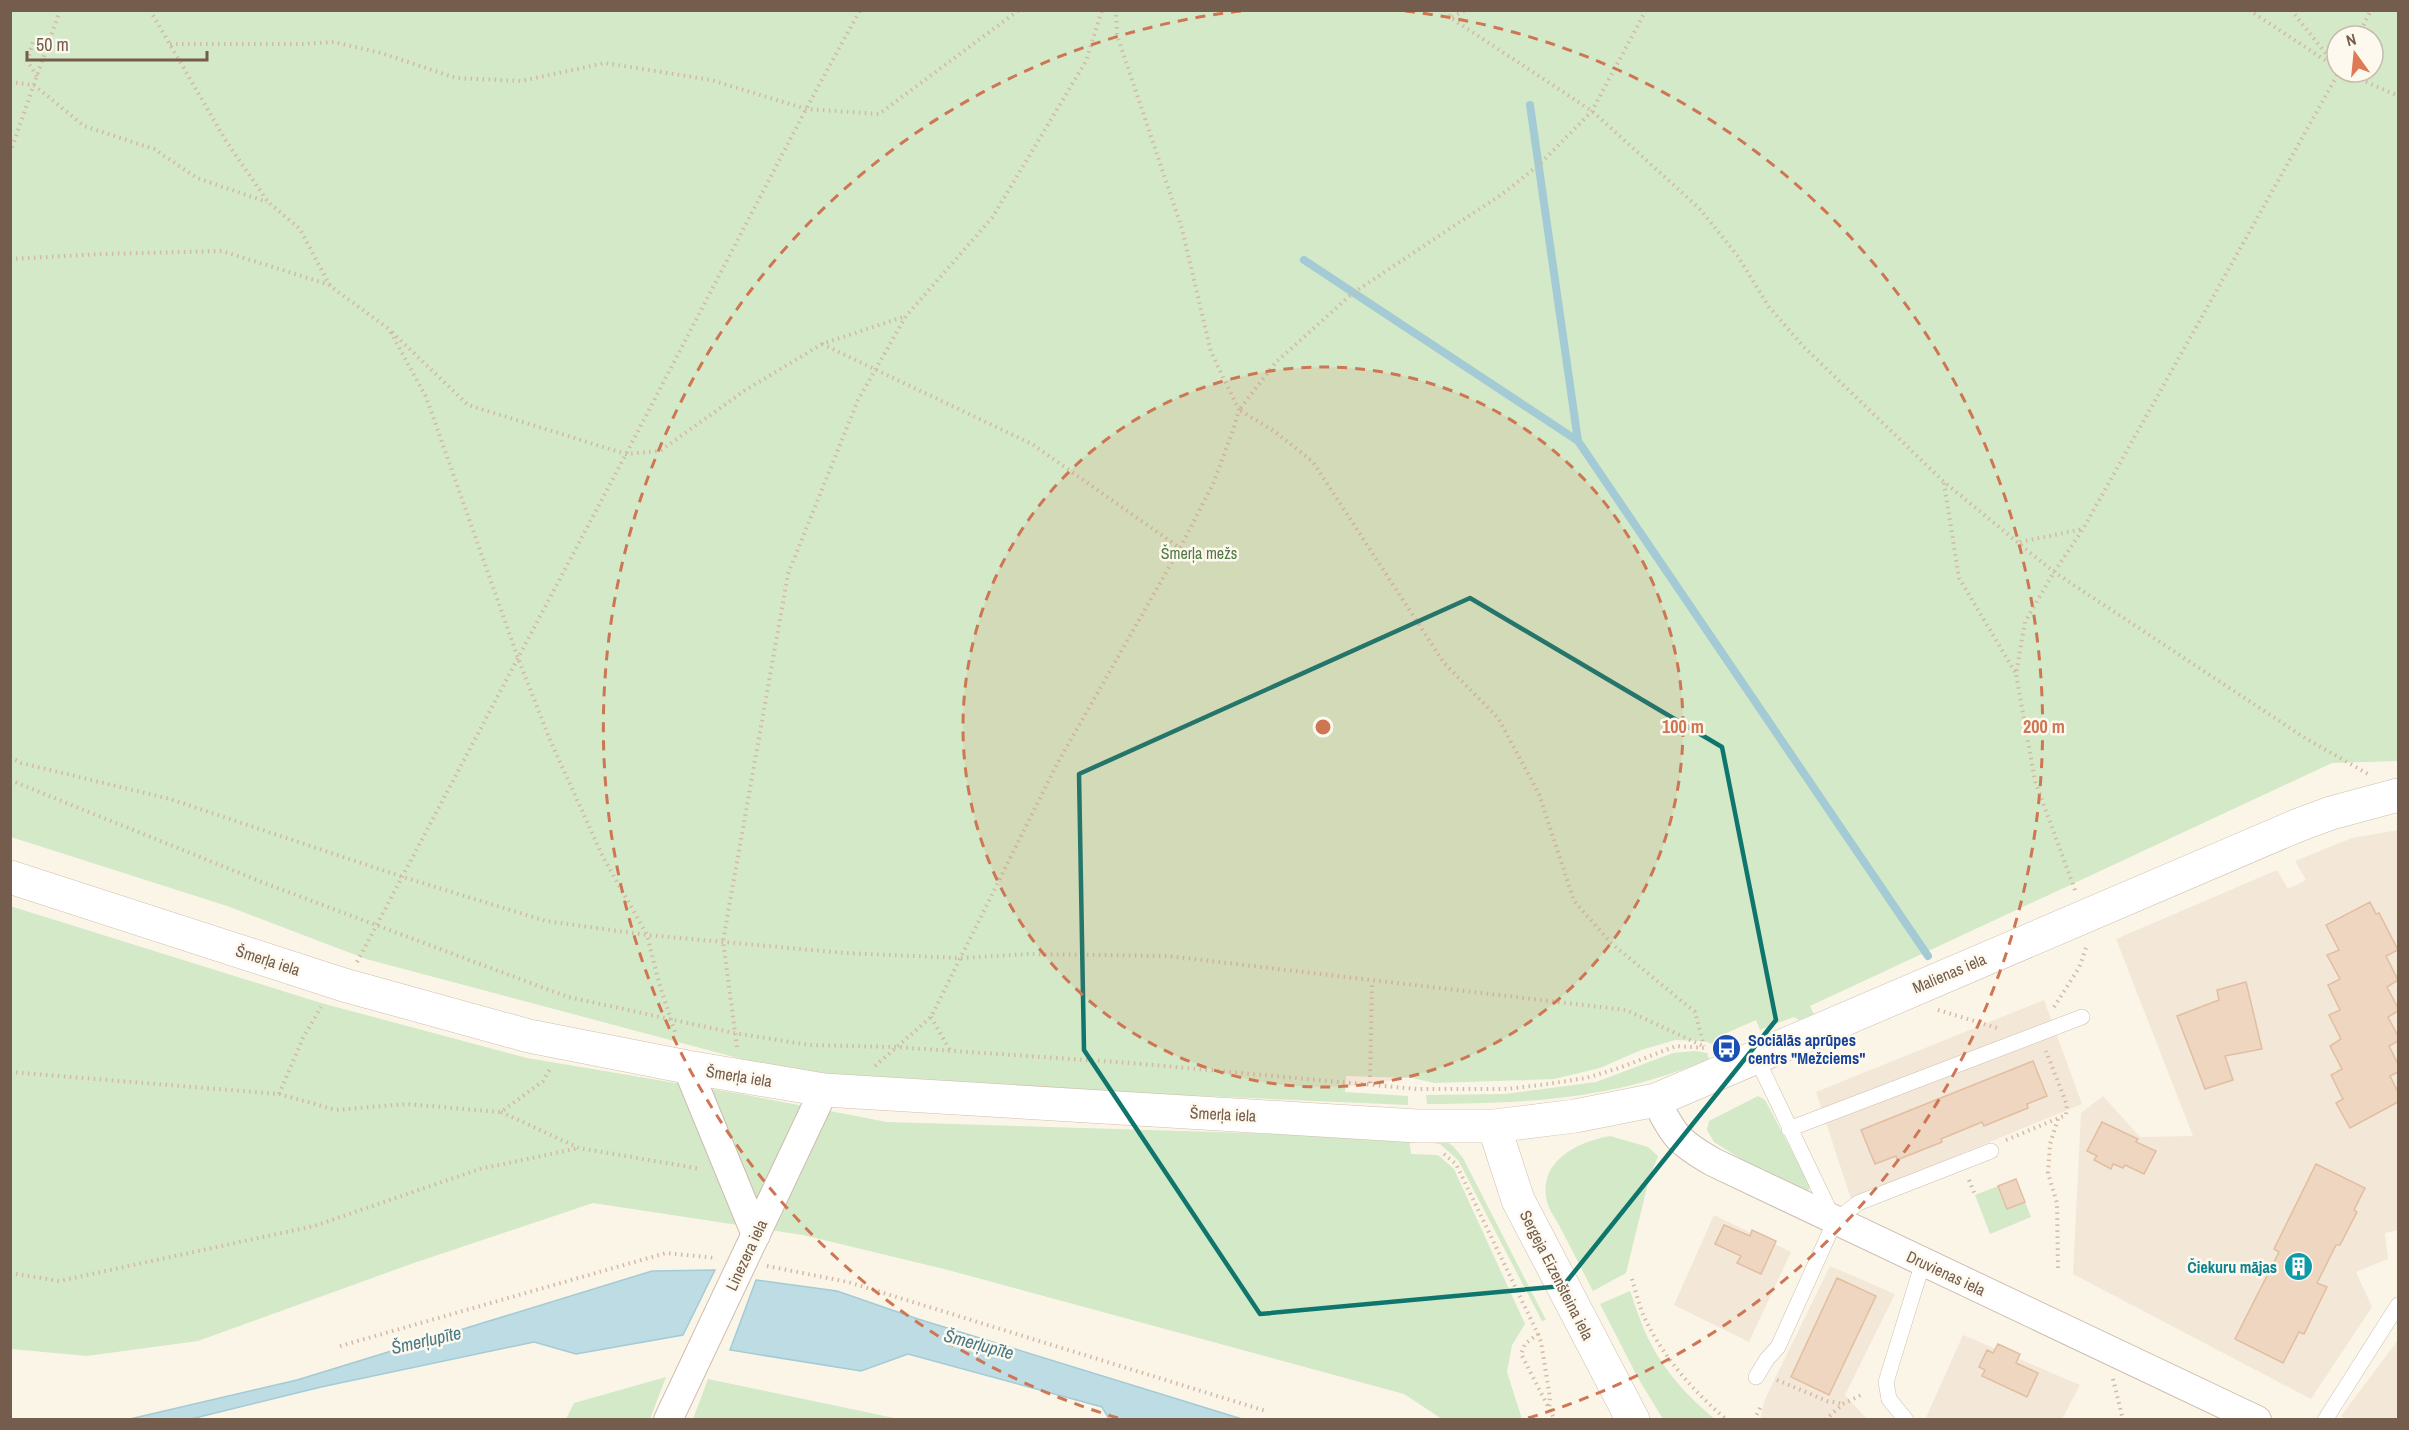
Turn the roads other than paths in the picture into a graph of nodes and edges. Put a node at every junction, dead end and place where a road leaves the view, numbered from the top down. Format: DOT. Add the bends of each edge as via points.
graph roads {
  1 [pos="2388,788"];
  2 [pos="10,877"];
  3 [pos="2082,1017"];
  4 [pos="1756,1057"];
  5 [pos="687,1067"];
  6 [pos="824,1090"];
  7 [pos="1656,1100"];
  8 [pos="1494,1126"];
  9 [pos="1789,1129"];
  10 [pos="1991,1151"];
  11 [pos="1835,1221"];
  12 [pos="756,1235"];
  13 [pos="1923,1262"];
  14 [pos="2398,1305"];
  15 [pos="1756,1377"];
  16 [pos="2246,1417"];
  17 [pos="668,1419"];
  18 [pos="1633,1419"];
  19 [pos="1906,1419"];
  20 [pos="2325,1419"];
  1 -- 4 [label="street, Malienas iela" via="2296,826 2086,927"];
  2 -- 5 [label="street, Šmerļa iela" via="344,985 529,1036"];
  3 -- 9 [label="lane"];
  4 -- 7 [label="street, Malienas iela"];
  4 -- 9 [label="lane"];
  5 -- 6 [label="street, Šmerļa iela"];
  5 -- 12 [label="street"];
  6 -- 8 [label="street, Šmerļa iela" via="1418,1126"];
  6 -- 12 [label="street, Linezera iela"];
  7 -- 8 [label="street, Malienas iela"];
  7 -- 11 [label="street, Druvienas iela" via="1672,1132 1700,1155"];
  8 -- 18 [label="street, Sergeja Eizenšteina iela" via="1518,1200"];
  9 -- 11 [label="lane"];
  10 -- 11 [label="lane" via="1858,1203"];
  11 -- 13 [label="street, Druvienas iela"];
  11 -- 15 [label="lane" via="1778,1347"];
  12 -- 17 [label="street, Linezera iela"];
  13 -- 16 [label="street, Druvienas iela"];
  13 -- 19 [label="lane" via="1886,1382 1889,1399"];
  14 -- 20 [label="lane"];
}
